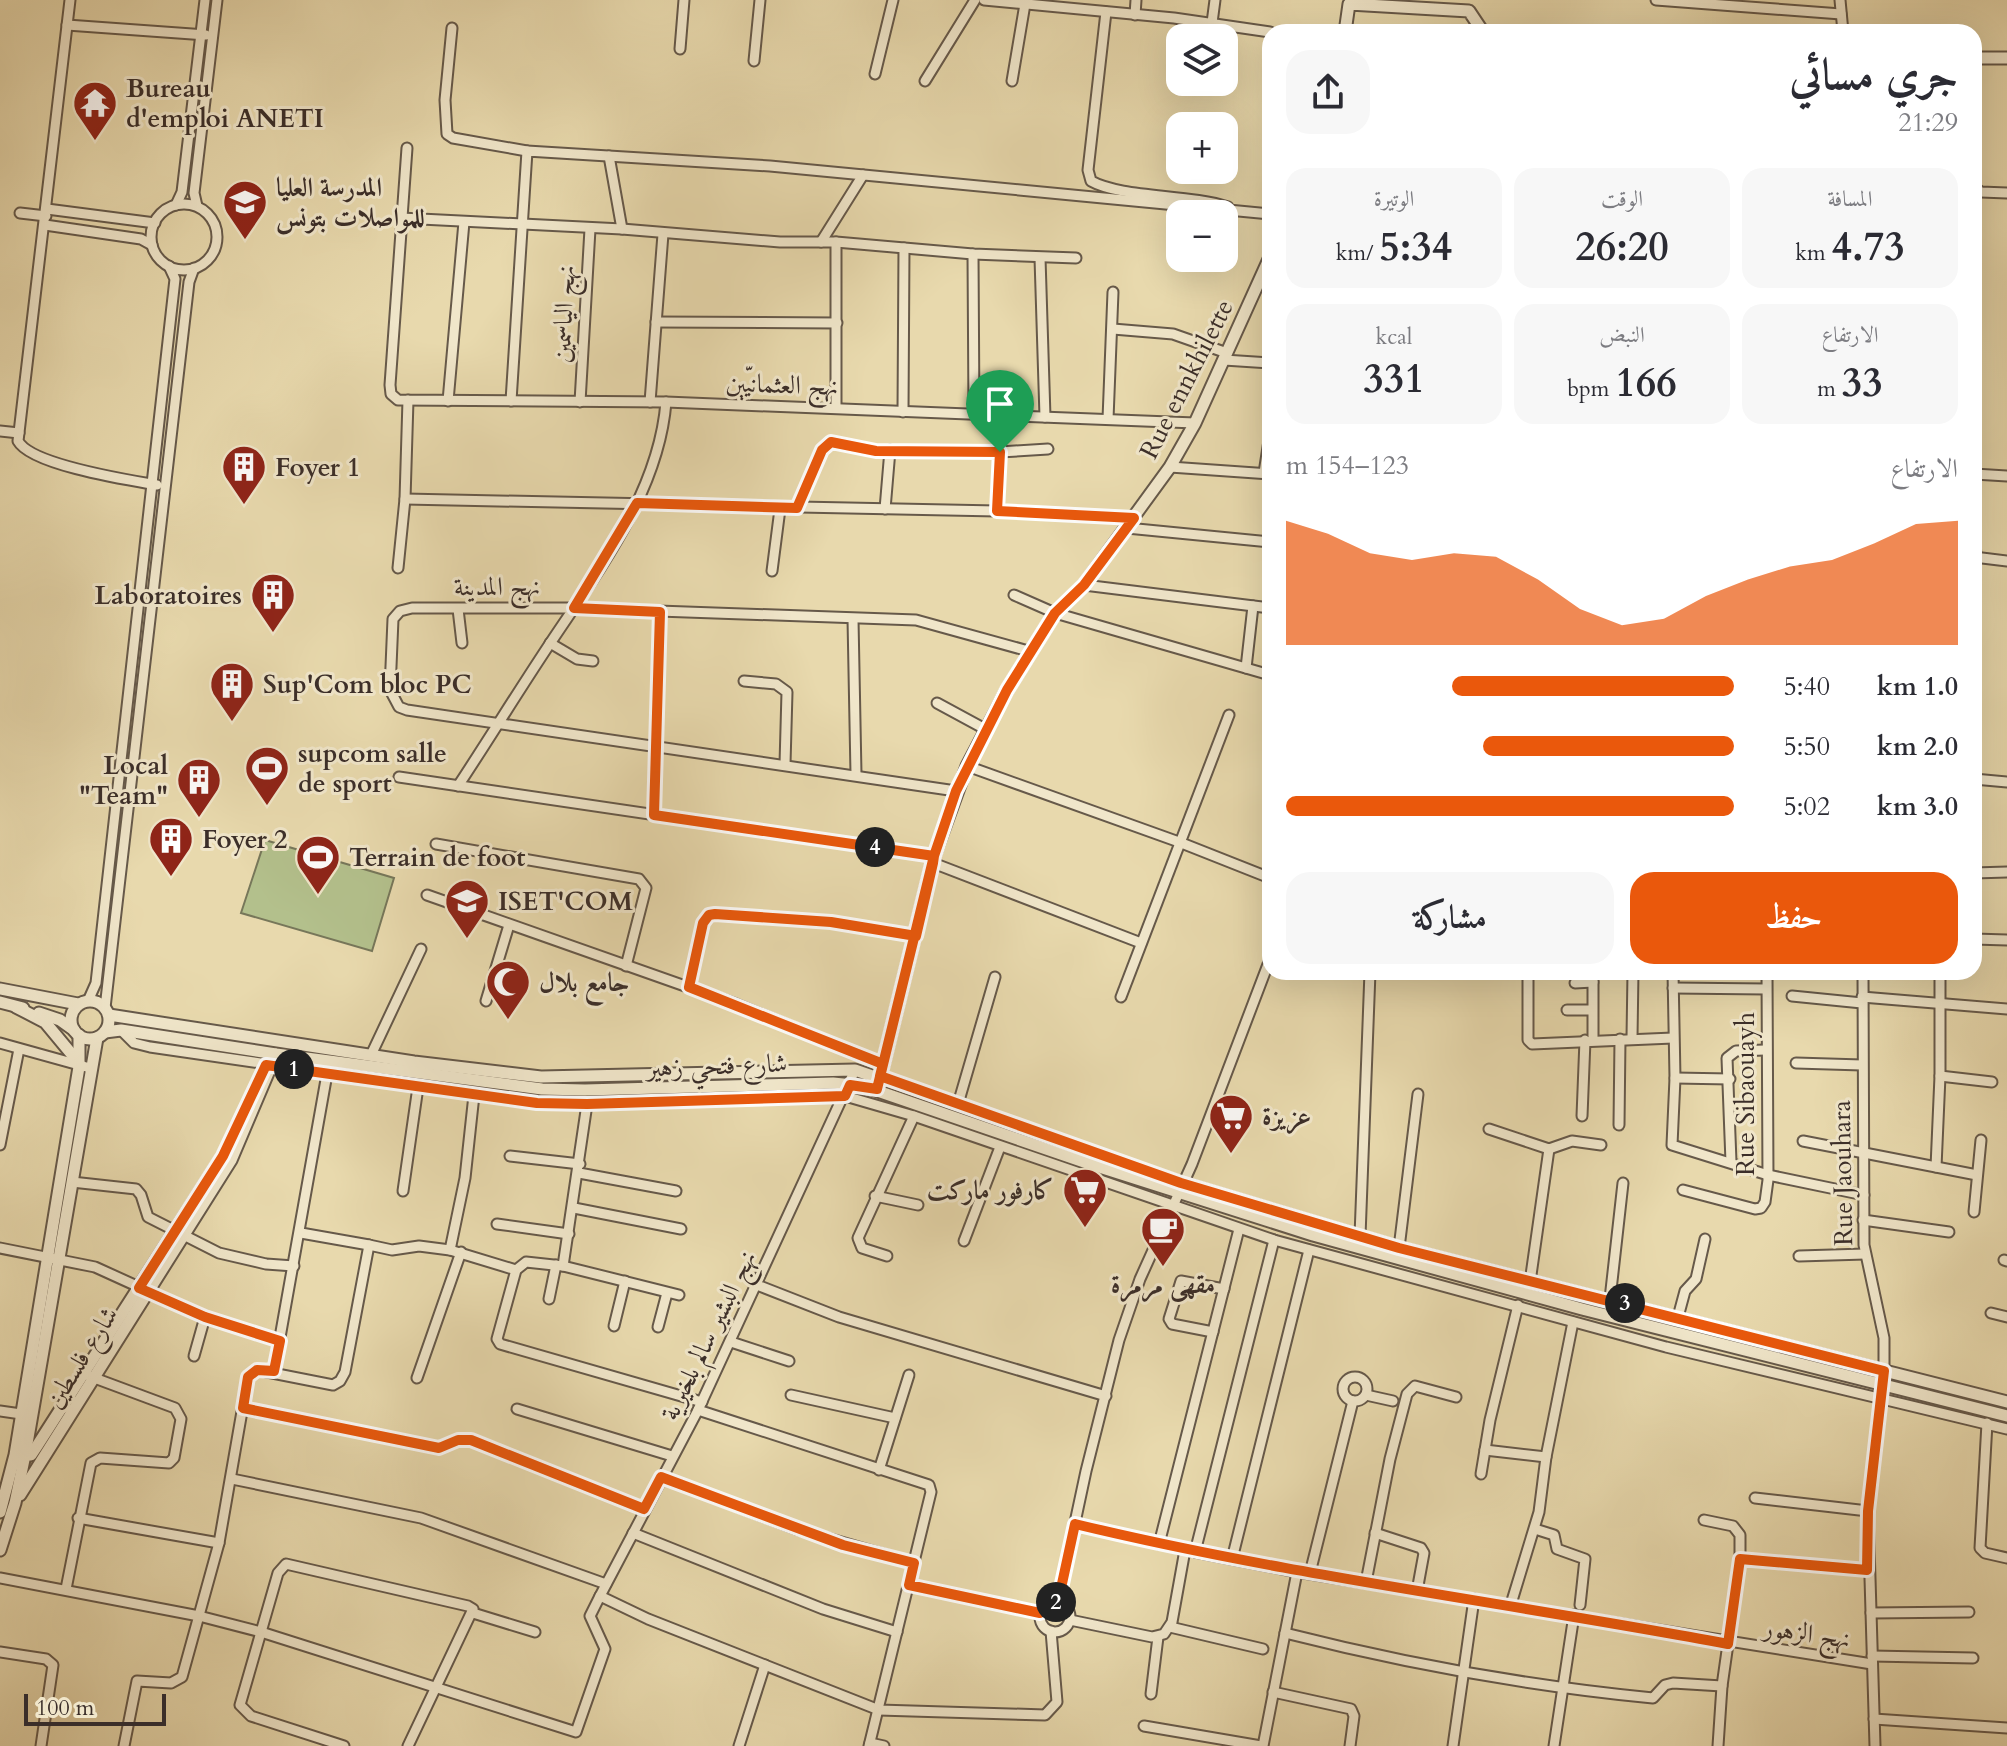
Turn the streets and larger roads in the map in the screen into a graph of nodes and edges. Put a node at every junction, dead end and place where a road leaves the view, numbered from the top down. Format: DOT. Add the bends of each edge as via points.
graph roads {
  1 [pos="70,0"];
  2 [pos="205,0"];
  3 [pos="217,0"];
  4 [pos="684,0"];
  5 [pos="760,0"];
  6 [pos="893,0"];
  7 [pos="975,0"];
  8 [pos="984,0"];
  9 [pos="1136,0"];
  10 [pos="1215,0"];
  11 [pos="1656,0"];
  12 [pos="1840,0"];
  13 [pos="1349,2"];
  14 [pos="1025,4"];
  15 [pos="1767,5"];
  16 [pos="1468,6"];
  17 [pos="1106,12"];
  18 [pos="1841,14"];
  19 [pos="1135,15"];
  20 [pos="1213,23"];
  21 [pos="1346,24"];
  22 [pos="1478,24"];
  23 [pos="1842,24"];
  24 [pos="67,25"];
  25 [pos="452,28"];
  26 [pos="1262,31"];
  27 [pos="201,35"];
  28 [pos="213,36"];
  29 [pos="680,49"];
  30 [pos="1982,58"];
  31 [pos="2007,58"];
  32 [pos="754,61"];
  33 [pos="875,74"];
  34 [pos="925,81"];
  35 [pos="1012,81"];
  36 [pos="407,148"];
  37 [pos="527,151"];
  38 [pos="609,156"];
  39 [pos="863,175"];
  40 [pos="1982,192"];
  41 [pos="2007,193"];
  42 [pos="176,205"];
  43 [pos="197,206"];
  44 [pos="1243,212"];
  45 [pos="20,213"];
  46 [pos="1262,213"];
  47 [pos="46,217"];
  48 [pos="401,218"];
  49 [pos="464,222"];
  50 [pos="155,223"];
  51 [pos="523,224"];
  52 [pos="590,229"];
  53 [pos="622,229"];
  54 [pos="663,234"];
  55 [pos="821,242"];
  56 [pos="836,242"];
  57 [pos="152,245"];
  58 [pos="904,248"];
  59 [pos="973,254"];
  60 [pos="1040,258"];
  61 [pos="1076,258"];
  62 [pos="169,266"];
  63 [pos="194,268"];
  64 [pos="1262,278"];
  65 [pos="1113,292"];
  66 [pos="656,322"];
  67 [pos="837,323"];
  68 [pos="1113,329"];
  69 [pos="1225,356"];
  70 [pos="1262,362"];
  71 [pos="408,400"];
  72 [pos="448,401"];
  73 [pos="511,401"];
  74 [pos="580,402"];
  75 [pos="650,402"];
  76 [pos="666,402"];
  77 [pos="836,407"];
  78 [pos="903,412"];
  79 [pos="974,414"];
  80 [pos="1045,417"];
  81 [pos="1108,419"];
  82 [pos="1195,423"];
  83 [pos="0,431"];
  84 [pos="19,433"];
  85 [pos="1048,449"];
  86 [pos="890,450"];
  87 [pos="1000,452"];
  88 [pos="1170,467"];
  89 [pos="1262,473"];
  90 [pos="1982,474"];
  91 [pos="2007,476"];
  92 [pos="151,484"];
  93 [pos="166,487"];
  94 [pos="405,499"];
  95 [pos="637,503"];
  96 [pos="797,508"];
  97 [pos="780,509"];
  98 [pos="885,509"];
  99 [pos="997,511"];
  100 [pos="1130,523"];
  101 [pos="1262,541"];
  102 [pos="1982,558"];
  103 [pos="2007,561"];
  104 [pos="398,568"];
  105 [pos="772,571"];
  106 [pos="1084,585"];
  107 [pos="1014,595"];
  108 [pos="1253,606"];
  109 [pos="1262,607"];
  110 [pos="574,608"];
  111 [pos="458,609"];
  112 [pos="660,612"];
  113 [pos="1055,613"];
  114 [pos="853,619"];
  115 [pos="462,643"];
  116 [pos="550,643"];
  117 [pos="1032,652"];
  118 [pos="593,661"];
  119 [pos="1246,668"];
  120 [pos="1262,673"];
  121 [pos="744,681"];
  122 [pos="937,703"];
  123 [pos="1229,715"];
  124 [pos="498,724"];
  125 [pos="985,729"];
  126 [pos="658,748"];
  127 [pos="785,764"];
  128 [pos="967,766"];
  129 [pos="856,774"];
  130 [pos="399,777"];
  131 [pos="1982,780"];
  132 [pos="2007,782"];
  133 [pos="458,786"];
  134 [pos="956,791"];
  135 [pos="654,815"];
  136 [pos="1179,842"];
  137 [pos="436,844"];
  138 [pos="934,859"];
  139 [pos="2007,872"];
  140 [pos="1982,873"];
  141 [pos="1262,875"];
  142 [pos="427,895"];
  143 [pos="509,925"];
  144 [pos="916,936"];
  145 [pos="1982,939"];
  146 [pos="2007,940"];
  147 [pos="1141,943"];
  148 [pos="421,949"];
  149 [pos="626,966"];
  150 [pos="995,977"];
  151 [pos="1262,980"];
  152 [pos="1370,980"];
  153 [pos="1528,980"];
  154 [pos="1584,980"];
  155 [pos="1593,980"];
  156 [pos="1633,980"];
  157 [pos="1673,980"];
  158 [pos="1767,980"];
  159 [pos="1863,980"];
  160 [pos="1940,980"];
  161 [pos="1575,983"];
  162 [pos="689,987"];
  163 [pos="1673,988"];
  164 [pos="0,989"];
  165 [pos="1766,989"];
  166 [pos="1792,996"];
  167 [pos="1121,997"];
  168 [pos="1862,1000"];
  169 [pos="486,1001"];
  170 [pos="0,1002"];
  171 [pos="83,1002"];
  172 [pos="1941,1002"];
  173 [pos="16,1007"];
  174 [pos="2007,1009"];
  175 [pos="1567,1010"];
  176 [pos="1592,1010"];
  177 [pos="107,1012"];
  178 [pos="76,1032"];
  179 [pos="101,1035"];
  180 [pos="1632,1038"];
  181 [pos="1673,1038"];
  182 [pos="1620,1039"];
  183 [pos="1589,1040"];
  184 [pos="0,1043"];
  185 [pos="19,1049"];
  186 [pos="1765,1050"];
  187 [pos="371,1055"];
  188 [pos="271,1060"];
  189 [pos="1796,1063"];
  190 [pos="1862,1065"];
  191 [pos="83,1066"];
  192 [pos="855,1070"];
  193 [pos="882,1070"];
  194 [pos="327,1074"];
  195 [pos="1940,1076"];
  196 [pos="1675,1078"];
  197 [pos="1730,1079"];
  198 [pos="1992,1082"];
  199 [pos="418,1087"];
  200 [pos="877,1089"];
  201 [pos="847,1090"];
  202 [pos="1418,1094"];
  203 [pos="474,1095"];
  204 [pos="872,1102"];
  205 [pos="587,1104"];
  206 [pos="958,1104"];
  207 [pos="914,1116"];
  208 [pos="1582,1116"];
  209 [pos="1619,1125"];
  210 [pos="1489,1129"];
  211 [pos="1981,1140"];
  212 [pos="1803,1141"];
  213 [pos="0,1145"];
  214 [pos="1601,1145"];
  215 [pos="1000,1147"];
  216 [pos="1549,1149"];
  217 [pos="1865,1153"];
  218 [pos="510,1156"];
  219 [pos="1731,1162"];
  220 [pos="1936,1167"];
  221 [pos="579,1169"];
  222 [pos="1768,1175"];
  223 [pos="1977,1175"];
  224 [pos="72,1182"];
  225 [pos="1623,1183"];
  226 [pos="1179,1188"];
  227 [pos="1683,1190"];
  228 [pos="403,1191"];
  229 [pos="676,1191"];
  230 [pos="1864,1195"];
  231 [pos="875,1196"];
  232 [pos="918,1205"];
  233 [pos="1172,1205"];
  234 [pos="574,1208"];
  235 [pos="1974,1212"];
  236 [pos="1863,1220"];
  237 [pos="497,1224"];
  238 [pos="681,1229"];
  239 [pos="1239,1229"];
  240 [pos="1949,1232"];
  241 [pos="180,1233"];
  242 [pos="301,1233"];
  243 [pos="569,1234"];
  244 [pos="1360,1236"];
  245 [pos="1705,1239"];
  246 [pos="1274,1240"];
  247 [pos="964,1241"];
  248 [pos="369,1245"];
  249 [pos="0,1248"];
  250 [pos="1399,1248"];
  251 [pos="1309,1250"];
  252 [pos="455,1251"];
  253 [pos="1865,1254"];
  254 [pos="887,1256"];
  255 [pos="1799,1256"];
  256 [pos="53,1257"];
  257 [pos="560,1265"];
  258 [pos="294,1266"];
  259 [pos="516,1270"];
  260 [pos="625,1281"];
  261 [pos="1530,1282"];
  262 [pos="757,1285"];
  263 [pos="1224,1289"];
  264 [pos="144,1290"];
  265 [pos="667,1293"];
  266 [pos="679,1295"];
  267 [pos="549,1299"];
  268 [pos="1610,1299"];
  269 [pos="1518,1305"];
  270 [pos="1991,1313"];
  271 [pos="205,1317"];
  272 [pos="1678,1317"];
  273 [pos="2007,1317"];
  274 [pos="1573,1322"];
  275 [pos="614,1326"];
  276 [pos="658,1327"];
  277 [pos="1213,1332"];
  278 [pos="280,1341"];
  279 [pos="731,1342"];
  280 [pos="194,1356"];
  281 [pos="789,1361"];
  282 [pos="274,1371"];
  283 [pos="1884,1371"];
  284 [pos="909,1375"];
  285 [pos="89,1376"];
  286 [pos="417,1378"];
  287 [pos="1881,1391"];
  288 [pos="791,1395"];
  289 [pos="1366,1395"];
  290 [pos="1106,1396"];
  291 [pos="1456,1397"];
  292 [pos="1353,1401"];
  293 [pos="1393,1401"];
  294 [pos="2007,1402"];
  295 [pos="700,1406"];
  296 [pos="243,1408"];
  297 [pos="517,1409"];
  298 [pos="0,1411"];
  299 [pos="27,1415"];
  300 [pos="2007,1416"];
  301 [pos="895,1418"];
  302 [pos="1987,1423"];
  303 [pos="2007,1429"];
  304 [pos="1485,1450"];
  305 [pos="20,1455"];
  306 [pos="672,1456"];
  307 [pos="1546,1457"];
  308 [pos="879,1470"];
  309 [pos="1481,1474"];
  310 [pos="661,1477"];
  311 [pos="232,1479"];
  312 [pos="1755,1498"];
  313 [pos="15,1503"];
  314 [pos="644,1509"];
  315 [pos="1868,1511"];
  316 [pos="0,1512"];
  317 [pos="78,1518"];
  318 [pos="1704,1520"];
  319 [pos="1075,1524"];
  320 [pos="1535,1529"];
  321 [pos="633,1533"];
  322 [pos="1375,1533"];
  323 [pos="219,1543"];
  324 [pos="1159,1544"];
  325 [pos="0,1550"];
  326 [pos="1190,1551"];
  327 [pos="2007,1558"];
  328 [pos="1232,1559"];
  329 [pos="1740,1559"];
  330 [pos="914,1563"];
  331 [pos="1867,1570"];
  332 [pos="1297,1572"];
  333 [pos="1310,1573"];
  334 [pos="0,1578"];
  335 [pos="1366,1582"];
  336 [pos="909,1585"];
  337 [pos="66,1589"];
  338 [pos="603,1590"];
  339 [pos="1417,1591"];
  340 [pos="1474,1599"];
  341 [pos="1058,1602"];
  342 [pos="1511,1604"];
  343 [pos="1580,1605"];
  344 [pos="1969,1612"];
  345 [pos="473,1613"];
  346 [pos="1040,1613"];
  347 [pos="1871,1613"];
  348 [pos="1574,1615"];
  349 [pos="199,1616"];
  350 [pos="1070,1620"];
  351 [pos="1170,1627"];
  352 [pos="1051,1631"];
  353 [pos="261,1632"];
  354 [pos="535,1632"];
  355 [pos="897,1632"];
  356 [pos="1285,1633"];
  357 [pos="1158,1637"];
  358 [pos="1728,1644"];
  359 [pos="1263,1649"];
  360 [pos="0,1652"];
  361 [pos="1973,1658"];
  362 [pos="1872,1660"];
  363 [pos="765,1665"];
  364 [pos="1466,1674"];
  365 [pos="1722,1686"];
  366 [pos="437,1688"];
  367 [pos="1563,1689"];
  368 [pos="1273,1692"];
  369 [pos="1151,1694"];
  370 [pos="879,1710"];
  371 [pos="1874,1719"];
  372 [pos="1144,1726"];
  373 [pos="2007,1728"];
  374 [pos="870,1744"];
  375 [pos="41,1746"];
  376 [pos="124,1746"];
  377 [pos="344,1746"];
  378 [pos="408,1746"];
  379 [pos="739,1746"];
  380 [pos="884,1746"];
  381 [pos="1262,1746"];
  382 [pos="1350,1746"];
  383 [pos="1453,1746"];
  384 [pos="1554,1746"];
  385 [pos="1718,1746"];
  386 [pos="1875,1746"];
  1 -- 24 [label="street"];
  2 -- 27 [label="street"];
  3 -- 28 [label="street"];
  4 -- 29 [label="street"];
  5 -- 32 [label="street"];
  6 -- 33 [label="street"];
  7 -- 34 [label="street"];
  8 -- 14 [label="street"];
  9 -- 19 [label="street"];
  10 -- 20 [label="street"];
  11 -- 15 [label="street"];
  12 -- 18 [label="street"];
  13 -- 16 [label="street"];
  13 -- 21 [label="street"];
  14 -- 17 [label="street"];
  14 -- 35 [label="street"];
  15 -- 18 [label="street"];
  16 -- 22 [label="street"];
  17 -- 19 [label="street"];
  17 -- 44 [label="street" via="1091,181 1210,201"];
  18 -- 23 [label="street"];
  19 -- 20 [label="street"];
  20 -- 26 [label="street"];
  24 -- 27 [label="street"];
  24 -- 47 [label="street"];
  25 -- 37 [label="street" via="447,134"];
  27 -- 28 [label="street"];
  27 -- 42 [label="street" via="182,192"];
  28 -- 43 [label="street" via="194,193"];
  30 -- 31 [label="street"];
  36 -- 48 [label="street"];
  37 -- 38 [label="street"];
  37 -- 51 [label="street"];
  38 -- 39 [label="street"];
  38 -- 53 [label="street"];
  39 -- 44 [label="street"];
  39 -- 55 [label="street"];
  40 -- 41 [label="street"];
  42 -- 43 [label="street"];
  42 -- 50 [label="street"];
  43 -- 63 [label="street" via="213,222 217,238 212,252"];
  44 -- 46 [label="street"];
  45 -- 47 [label="street"];
  47 -- 50 [label="street"];
  47 -- 57 [label="street"];
  47 -- 84 [label="street"];
  48 -- 49 [label="street"];
  48 -- 71 [label="street" via="391,394"];
  49 -- 51 [label="street"];
  49 -- 72 [label="street"];
  50 -- 57 [label="street"];
  51 -- 52 [label="street"];
  51 -- 73 [label="street"];
  52 -- 53 [label="street"];
  52 -- 74 [label="street, نهج الياسمين"];
  53 -- 54 [label="street"];
  54 -- 55 [label="street"];
  54 -- 66 [label="street"];
  55 -- 56 [label="street"];
  56 -- 58 [label="street"];
  56 -- 67 [label="street"];
  57 -- 62 [label="street"];
  58 -- 59 [label="street"];
  58 -- 78 [label="street"];
  59 -- 60 [label="street"];
  59 -- 79 [label="street"];
  60 -- 61 [label="street"];
  60 -- 80 [label="street"];
  62 -- 63 [label="street" via="181,271"];
  62 -- 92 [label="street" via="175,279"];
  63 -- 93 [label="street"];
  64 -- 69 [label="street, Rue ennkhilette"];
  65 -- 68 [label="street"];
  66 -- 67 [label="street"];
  66 -- 75 [label="street"];
  67 -- 77 [label="street"];
  68 -- 69 [label="street" via="1173,334"];
  68 -- 81 [label="street"];
  69 -- 70 [label="street"];
  69 -- 82 [label="street, Rue ennkhilette"];
  71 -- 72 [label="street, نهج العثمانيّين"];
  71 -- 94 [label="street"];
  72 -- 73 [label="street, نهج العثمانيّين"];
  73 -- 74 [label="street, نهج العثمانيّين"];
  74 -- 75 [label="street, نهج العثمانيّين"];
  75 -- 76 [label="street, نهج العثمانيّين"];
  76 -- 77 [label="street, نهج العثمانيّين"];
  76 -- 95 [label="street" via="657,453"];
  77 -- 78 [label="street, نهج العثمانيّين"];
  78 -- 79 [label="street, نهج العثمانيّين"];
  79 -- 80 [label="street, نهج العثمانيّين"];
  80 -- 81 [label="street, نهج العثمانيّين"];
  81 -- 82 [label="street, نهج العثمانيّين"];
  82 -- 88 [label="street, Rue ennkhilette"];
  83 -- 84 [label="street"];
  84 -- 92 [label="street" via="19,445 42,458"];
  85 -- 87 [label="street"];
  86 -- 87 [label="street"];
  86 -- 96 [label="street" via="827,443"];
  86 -- 98 [label="street"];
  87 -- 99 [label="street"];
  88 -- 89 [label="street"];
  88 -- 100 [label="street, Rue ennkhilette"];
  90 -- 91 [label="street"];
  92 -- 93 [label="street"];
  92 -- 171 [label="street" via="98,968"];
  93 -- 177 [label="street"];
  94 -- 95 [label="street"];
  94 -- 104 [label="street"];
  95 -- 97 [label="street"];
  95 -- 110 [label="street"];
  96 -- 97 [label="street"];
  96 -- 98 [label="street"];
  97 -- 105 [label="street"];
  98 -- 99 [label="street"];
  99 -- 100 [label="street"];
  100 -- 101 [label="street"];
  100 -- 106 [label="street, Rue ennkhilette"];
  102 -- 103 [label="street"];
  106 -- 108 [label="street"];
  106 -- 113 [label="street, Rue ennkhilette"];
  107 -- 113 [label="street"];
  108 -- 109 [label="street"];
  108 -- 119 [label="street"];
  110 -- 111 [label="street, نهج المدينة"];
  110 -- 112 [label="street, نهج المدينة"];
  110 -- 116 [label="street"];
  111 -- 115 [label="street"];
  111 -- 124 [label="street, نهج المدينة" via="412,608 396,614 391,626 392,699 407,710"];
  112 -- 114 [label="street, نهج المدينة"];
  112 -- 126 [label="street"];
  113 -- 117 [label="street, Rue ennkhilette"];
  113 -- 119 [label="street"];
  114 -- 117 [label="street, نهج المدينة" via="925,622"];
  114 -- 129 [label="street"];
  116 -- 118 [label="street" via="577,659"];
  116 -- 124 [label="street"];
  117 -- 125 [label="street, Rue ennkhilette"];
  119 -- 120 [label="street"];
  121 -- 127 [label="street" via="776,684 787,692"];
  122 -- 125 [label="street"];
  123 -- 136 [label="street"];
  124 -- 126 [label="street"];
  124 -- 133 [label="street"];
  125 -- 128 [label="street, Rue ennkhilette"];
  126 -- 127 [label="street"];
  126 -- 135 [label="street"];
  127 -- 129 [label="street"];
  128 -- 134 [label="street, Rue ennkhilette"];
  128 -- 136 [label="street"];
  129 -- 134 [label="street"];
  130 -- 133 [label="street"];
  131 -- 132 [label="street"];
  133 -- 135 [label="street"];
  134 -- 138 [label="street, Rue ennkhilette"];
  135 -- 138 [label="street"];
  136 -- 141 [label="street"];
  136 -- 147 [label="street"];
  137 -- 149 [label="street" via="639,879 646,888"];
  138 -- 144 [label="street, Rue ennkhilette"];
  138 -- 147 [label="street"];
  139 -- 140 [label="street"];
  142 -- 143 [label="street"];
  143 -- 149 [label="street"];
  143 -- 169 [label="street"];
  144 -- 162 [label="street" via="831,922 709,915"];
  144 -- 193 [label="street, Rue ennkhilette"];
  145 -- 146 [label="street"];
  147 -- 167 [label="street"];
  148 -- 187 [label="street"];
  149 -- 162 [label="street"];
  150 -- 206 [label="street"];
  151 -- 226 [label="street"];
  152 -- 244 [label="street"];
  153 -- 183 [label="street" via="1530,1042"];
  154 -- 161 [label="street"];
  155 -- 176 [label="street"];
  156 -- 180 [label="street"];
  157 -- 163 [label="street"];
  158 -- 165 [label="street, Rue Sibaouayh"];
  159 -- 168 [label="street, Rue Jaouhara"];
  160 -- 172 [label="street"];
  162 -- 193 [label="street"];
  163 -- 165 [label="street"];
  163 -- 181 [label="street"];
  164 -- 171 [label="street, شارع فتحي زهير"];
  165 -- 186 [label="street, Rue Sibaouayh"];
  166 -- 168 [label="street"];
  168 -- 172 [label="street"];
  168 -- 190 [label="street, Rue Jaouhara"];
  170 -- 173 [label="street"];
  171 -- 177 [label="street, شارع فتحي زهير"];
  171 -- 178 [label="street" via="72,1013"];
  172 -- 174 [label="street"];
  172 -- 195 [label="street"];
  173 -- 178 [label="street, شارع فتحي زهير" via="60,1020"];
  173 -- 191 [label="street" via="45,1022"];
  175 -- 176 [label="street"];
  176 -- 183 [label="street"];
  177 -- 179 [label="street"];
  177 -- 187 [label="street, شارع فتحي زهير"];
  178 -- 179 [label="street, شارع فتحي زهير"];
  178 -- 191 [label="street"];
  179 -- 188 [label="street, شارع فتحي زهير" via="121,1030"];
  179 -- 191 [label="street"];
  180 -- 181 [label="street"];
  180 -- 182 [label="street"];
  181 -- 196 [label="street"];
  182 -- 183 [label="street"];
  182 -- 209 [label="street"];
  183 -- 208 [label="street"];
  184 -- 185 [label="street"];
  185 -- 191 [label="street"];
  185 -- 213 [label="street"];
  186 -- 197 [label="street" via="1729,1055"];
  186 -- 222 [label="street, Rue Sibaouayh"];
  187 -- 192 [label="street, شارع فتحي زهير" via="541,1077"];
  188 -- 194 [label="street"];
  188 -- 201 [label="street, شارع فتحي زهير" via="542,1089"];
  188 -- 241 [label="street, شارع فلسطين" via="231,1160"];
  189 -- 190 [label="street"];
  190 -- 217 [label="street, Rue Jaouhara"];
  191 -- 224 [label="street"];
  191 -- 256 [label="street"];
  192 -- 193 [label="street, شارع فتحي زهير"];
  192 -- 201 [label="street, نهج البشير سالم بلخيرية"];
  193 -- 200 [label="street, Rue ennkhilette"];
  193 -- 206 [label="street, شارع فتحي زهير"];
  194 -- 199 [label="street"];
  194 -- 242 [label="street"];
  195 -- 198 [label="street"];
  195 -- 220 [label="street"];
  196 -- 197 [label="street"];
  196 -- 219 [label="street" via="1672,1145"];
  197 -- 219 [label="street"];
  199 -- 203 [label="street"];
  199 -- 228 [label="street"];
  200 -- 201 [label="street, شارع فتحي زهير"];
  200 -- 204 [label="street"];
  200 -- 226 [label="street, شارع فتحي زهير"];
  201 -- 204 [label="street"];
  201 -- 205 [label="street"];
  201 -- 262 [label="street, نهج البشير سالم بلخيرية"];
  202 -- 250 [label="street"];
  203 -- 205 [label="street"];
  203 -- 252 [label="street"];
  204 -- 207 [label="street"];
  205 -- 221 [label="street"];
  206 -- 226 [label="street, شارع فتحي زهير"];
  207 -- 215 [label="street"];
  207 -- 231 [label="street"];
  210 -- 216 [label="street"];
  211 -- 223 [label="street"];
  212 -- 217 [label="street"];
  214 -- 216 [label="street" via="1572,1141"];
  215 -- 233 [label="street"];
  215 -- 247 [label="street"];
  216 -- 261 [label="street"];
  217 -- 220 [label="street"];
  217 -- 230 [label="street, Rue Jaouhara"];
  218 -- 221 [label="street"];
  219 -- 222 [label="street"];
  220 -- 223 [label="street"];
  221 -- 229 [label="street"];
  221 -- 234 [label="street"];
  222 -- 227 [label="street, Rue Sibaouayh" via="1761,1208"];
  222 -- 230 [label="street"];
  223 -- 235 [label="street"];
  224 -- 241 [label="street" via="136,1189 148,1217"];
  224 -- 256 [label="street"];
  225 -- 268 [label="street"];
  226 -- 233 [label="street"];
  226 -- 244 [label="street, شارع فتحي زهير"];
  226 -- 287 [label="street, شارع فتحي زهير" via="1313,1235"];
  230 -- 236 [label="street, Rue Jaouhara"];
  231 -- 232 [label="street"];
  231 -- 254 [label="street" via="858,1242"];
  233 -- 239 [label="street"];
  233 -- 290 [label="street" via="1130,1304"];
  234 -- 238 [label="street"];
  234 -- 243 [label="street"];
  236 -- 240 [label="street"];
  236 -- 253 [label="street, Rue Jaouhara"];
  237 -- 243 [label="street"];
  239 -- 246 [label="street"];
  239 -- 263 [label="street"];
  241 -- 258 [label="street" via="219,1253"];
  241 -- 264 [label="street, شارع فلسطين"];
  242 -- 248 [label="street"];
  242 -- 258 [label="street"];
  243 -- 257 [label="street"];
  244 -- 250 [label="street, شارع فتحي زهير"];
  245 -- 272 [label="street" via="1696,1279 1685,1291"];
  246 -- 251 [label="street"];
  246 -- 326 [label="street"];
  248 -- 252 [label="street"];
  248 -- 282 [label="street" via="340,1381 333,1385"];
  249 -- 256 [label="street"];
  250 -- 261 [label="street, شارع فتحي زهير"];
  251 -- 269 [label="street"];
  251 -- 328 [label="street"];
  252 -- 259 [label="street"];
  252 -- 286 [label="street"];
  253 -- 255 [label="street"];
  253 -- 283 [label="street, Rue Jaouhara" via="1884,1338"];
  256 -- 264 [label="street" via="104,1270"];
  256 -- 299 [label="street"];
  257 -- 259 [label="street" via="526,1262"];
  257 -- 260 [label="street"];
  257 -- 267 [label="street"];
  258 -- 278 [label="street"];
  259 -- 295 [label="street" via="500,1344"];
  260 -- 265 [label="street"];
  260 -- 275 [label="street"];
  261 -- 268 [label="street, شارع فتحي زهير"];
  262 -- 279 [label="street, نهج البشير سالم بلخيرية"];
  262 -- 290 [label="street" via="839,1317"];
  263 -- 277 [label="street"];
  263 -- 277 [label="street" via="1181,1281 1169,1319"];
  264 -- 271 [label="street"];
  264 -- 285 [label="street, شارع فلسطين"];
  265 -- 266 [label="street"];
  265 -- 276 [label="street"];
  268 -- 272 [label="street, شارع فتحي زهير"];
  269 -- 274 [label="street"];
  269 -- 304 [label="street"];
  270 -- 273 [label="street"];
  271 -- 278 [label="street"];
  271 -- 280 [label="street"];
  272 -- 283 [label="street, شارع فتحي زهير"];
  274 -- 287 [label="street"];
  274 -- 307 [label="street"];
  277 -- 324 [label="street"];
  278 -- 282 [label="street"];
  279 -- 281 [label="street"];
  279 -- 295 [label="street, نهج البشير سالم بلخيرية"];
  282 -- 296 [label="street" via="251,1372"];
  283 -- 287 [label="street, Rue Jaouhara"];
  283 -- 294 [label="street, شارع فتحي زهير"];
  284 -- 301 [label="street"];
  285 -- 305 [label="street, شارع فلسطين" via="32,1454"];
  285 -- 313 [label="street, شارع فلسطين"];
  285 -- 317 [label="street" via="175,1408 181,1419 169,1463 100,1458 91,1463"];
  287 -- 300 [label="street, شارع فتحي زهير"];
  287 -- 302 [label="street"];
  287 -- 315 [label="street, Rue Jaouhara"];
  288 -- 301 [label="street"];
  289 -- 292 [label="street"];
  289 -- 292 [label="street" via="1364,1379 1352,1377 1343,1390"];
  289 -- 293 [label="street"];
  290 -- 319 [label="street"];
  291 -- 322 [label="street" via="1419,1386 1407,1394"];
  292 -- 333 [label="street"];
  295 -- 306 [label="street, نهج البشير سالم بلخيرية"];
  295 -- 308 [label="street"];
  296 -- 311 [label="street"];
  296 -- 314 [label="street" via="439,1448 471,1440"];
  297 -- 306 [label="street"];
  298 -- 299 [label="street"];
  299 -- 305 [label="street"];
  301 -- 308 [label="street"];
  302 -- 303 [label="street"];
  302 -- 327 [label="street" via="1980,1548"];
  304 -- 307 [label="street"];
  304 -- 309 [label="street"];
  305 -- 313 [label="street"];
  305 -- 316 [label="street"];
  306 -- 310 [label="street, نهج البشير سالم بلخيرية"];
  307 -- 320 [label="street"];
  308 -- 330 [label="street" via="930,1488"];
  310 -- 314 [label="street, نهج البشير سالم بلخيرية"];
  310 -- 330 [label="street" via="820,1537"];
  311 -- 323 [label="street"];
  311 -- 338 [label="street" via="421,1518"];
  312 -- 315 [label="street"];
  313 -- 325 [label="street"];
  314 -- 321 [label="street, نهج البشير سالم بلخيرية"];
  315 -- 331 [label="street, Rue Jaouhara"];
  317 -- 323 [label="street"];
  317 -- 337 [label="street"];
  318 -- 329 [label="street" via="1739,1530"];
  319 -- 324 [label="street, نهج الزهور"];
  319 -- 341 [label="street"];
  320 -- 342 [label="street"];
  320 -- 343 [label="street" via="1554,1535 1557,1549 1585,1559"];
  321 -- 338 [label="street, نهج البشير سالم بلخيرية"];
  321 -- 355 [label="street" via="809,1604"];
  322 -- 335 [label="street"];
  322 -- 339 [label="street" via="1421,1548"];
  323 -- 349 [label="street"];
  324 -- 326 [label="street, نهج الزهور"];
  326 -- 328 [label="street, نهج الزهور"];
  326 -- 351 [label="street"];
  328 -- 332 [label="street, نهج الزهور"];
  329 -- 331 [label="street"];
  329 -- 358 [label="street"];
  330 -- 336 [label="street"];
  331 -- 347 [label="street, Rue Jaouhara"];
  332 -- 333 [label="street, نهج الزهور"];
  332 -- 356 [label="street"];
  333 -- 335 [label="street, نهج الزهور"];
  334 -- 337 [label="street"];
  335 -- 339 [label="street, نهج الزهور"];
  336 -- 346 [label="street"];
  336 -- 355 [label="street"];
  337 -- 349 [label="street"];
  338 -- 363 [label="street" via="648,1619"];
  338 -- 366 [label="street" via="590,1616 605,1649 576,1732"];
  339 -- 340 [label="street, نهج الزهور"];
  340 -- 342 [label="street, نهج الزهور"];
  340 -- 364 [label="street"];
  341 -- 346 [label="street" via="1047,1604"];
  341 -- 350 [label="street" via="1068,1609"];
  342 -- 348 [label="street, نهج الزهور"];
  344 -- 347 [label="street"];
  345 -- 353 [label="street" via="468,1606 292,1563 278,1573"];
  345 -- 354 [label="street"];
  345 -- 366 [label="street"];
  346 -- 352 [label="street" via="1042,1625"];
  347 -- 362 [label="street, Rue Jaouhara"];
  348 -- 358 [label="street, نهج الزهور"];
  348 -- 367 [label="street"];
  349 -- 353 [label="street"];
  349 -- 376 [label="street" via="182,1677 171,1683 137,1681"];
  350 -- 352 [label="street" via="1063,1630"];
  350 -- 357 [label="street"];
  351 -- 357 [label="street"];
  351 -- 359 [label="street"];
  352 -- 370 [label="street" via="1057,1702 1045,1715"];
  353 -- 366 [label="street"];
  353 -- 377 [label="street" via="242,1710"];
  355 -- 370 [label="street"];
  356 -- 364 [label="street"];
  356 -- 368 [label="street"];
  357 -- 369 [label="street"];
  358 -- 362 [label="street, نهج الزهور"];
  358 -- 365 [label="street"];
  360 -- 375 [label="street" via="46,1659 53,1665"];
  361 -- 362 [label="street, نهج الزهور"];
  362 -- 371 [label="street, Rue Jaouhara"];
  363 -- 370 [label="street"];
  363 -- 379 [label="street"];
  364 -- 367 [label="street"];
  364 -- 383 [label="street"];
  365 -- 367 [label="street" via="1673,1683 1653,1698"];
  365 -- 385 [label="street"];
  366 -- 378 [label="street"];
  367 -- 384 [label="street"];
  368 -- 381 [label="street"];
  368 -- 382 [label="street" via="1351,1709"];
  370 -- 374 [label="street"];
  371 -- 373 [label="street"];
  371 -- 386 [label="street, Rue Jaouhara"];
  372 -- 381 [label="street"];
  374 -- 380 [label="street"];
}
